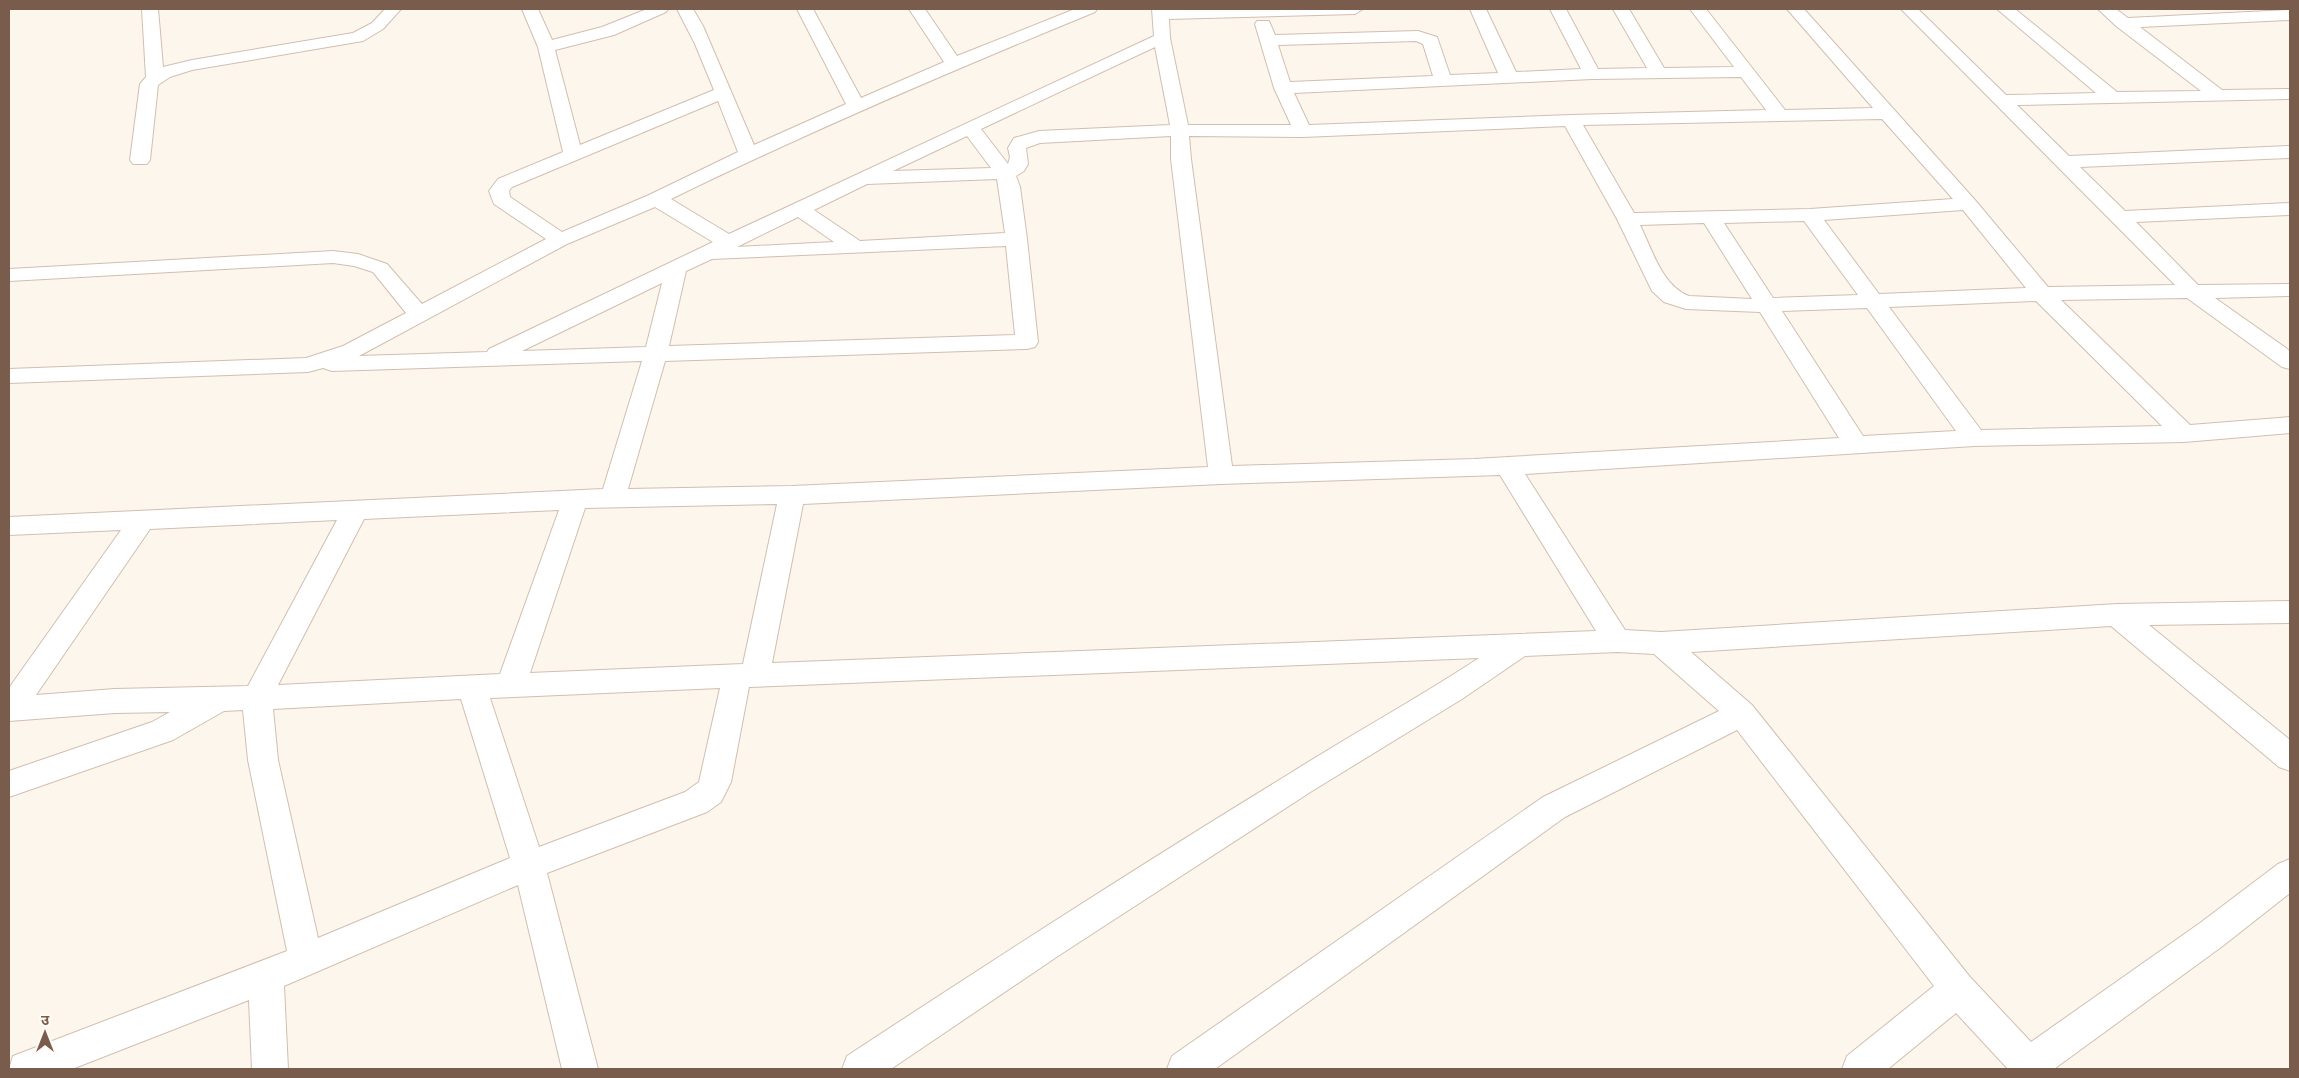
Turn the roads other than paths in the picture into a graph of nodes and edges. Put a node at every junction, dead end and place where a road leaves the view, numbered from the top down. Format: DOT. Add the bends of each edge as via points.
graph roads {
  1 [pos="150,9"];
  2 [pos="393,9"];
  3 [pos="530,9"];
  4 [pos="660,9"];
  5 [pos="685,9"];
  6 [pos="805,9"];
  7 [pos="917,9"];
  8 [pos="1089,9"];
  9 [pos="1355,9"];
  10 [pos="1478,9"];
  11 [pos="1558,9"];
  12 [pos="1621,9"];
  13 [pos="1698,9"];
  14 [pos="1795,9"];
  15 [pos="1909,9"];
  16 [pos="2005,9"];
  17 [pos="2106,9"];
  18 [pos="1161,11"];
  19 [pos="1248,11"];
  20 [pos="1056,14"];
  21 [pos="2290,15"];
  22 [pos="2122,23"];
  23 [pos="1162,38"];
  24 [pos="1268,40"];
  25 [pos="546,47"];
  26 [pos="954,64"];
  27 [pos="1746,72"];
  28 [pos="1592,74"];
  29 [pos="1659,74"];
  30 [pos="155,77"];
  31 [pos="1509,77"];
  32 [pos="1443,80"];
  33 [pos="1284,88"];
  34 [pos="722,93"];
  35 [pos="2290,94"];
  36 [pos="2220,97"];
  37 [pos="2114,98"];
  38 [pos="2001,100"];
  39 [pos="857,108"];
  40 [pos="1886,113"];
  41 [pos="1780,116"];
  42 [pos="1571,120"];
  43 [pos="970,127"];
  44 [pos="1180,130"];
  45 [pos="1303,131"];
  46 [pos="2290,152"];
  47 [pos="748,154"];
  48 [pos="573,156"];
  49 [pos="140,160"];
  50 [pos="2064,162"];
  51 [pos="1005,173"];
  52 [pos="865,178"];
  53 [pos="656,199"];
  54 [pos="1968,204"];
  55 [pos="800,209"];
  56 [pos="2290,209"];
  57 [pos="1810,216"];
  58 [pos="2120,217"];
  59 [pos="1711,218"];
  60 [pos="1627,219"];
  61 [pos="1017,238"];
  62 [pos="560,240"];
  63 [pos="729,243"];
  64 [pos="855,247"];
  65 [pos="705,254"];
  66 [pos="676,270"];
  67 [pos="9,275"];
  68 [pos="2290,290"];
  69 [pos="2193,292"];
  70 [pos="2042,294"];
  71 [pos="1872,300"];
  72 [pos="1765,305"];
  73 [pos="418,314"];
  74 [pos="656,353"];
  75 [pos="487,359"];
  76 [pos="2290,362"];
  77 [pos="308,365"];
  78 [pos="9,376"];
  79 [pos="2290,425"];
  80 [pos="2184,434"];
  81 [pos="1974,438"];
  82 [pos="1856,445"];
  83 [pos="1507,466"];
  84 [pos="1221,475"];
  85 [pos="792,495"];
  86 [pos="613,498"];
  87 [pos="575,500"];
  88 [pos="355,511"];
  89 [pos="142,520"];
  90 [pos="9,526"];
  91 [pos="2290,612"];
  92 [pos="2117,615"];
  93 [pos="1617,641"];
  94 [pos="1661,642"];
  95 [pos="1516,647"];
  96 [pos="746,676"];
  97 [pos="511,685"];
  98 [pos="472,687"];
  99 [pos="257,698"];
  100 [pos="220,699"];
  101 [pos="9,709"];
  102 [pos="1742,714"];
  103 [pos="2290,758"];
  104 [pos="9,784"];
  105 [pos="529,865"];
  106 [pos="2290,874"];
  107 [pos="306,960"];
  108 [pos="266,977"];
  109 [pos="1958,989"];
  110 [pos="2030,1067"];
  111 [pos="26,1069"];
  112 [pos="270,1069"];
  113 [pos="580,1069"];
  114 [pos="860,1069"];
  115 [pos="1185,1069"];
  116 [pos="1860,1069"];
  1 -- 30 [label="street"];
  2 -- 30 [label="street" via="371,33 167,70"];
  3 -- 25 [label="street"];
  4 -- 25 [label="street" via="608,31"];
  5 -- 34 [label="street" via="704,41"];
  6 -- 39 [label="street"];
  7 -- 26 [label="street"];
  8 -- 20 [label="street"];
  9 -- 19 [label="street"];
  10 -- 31 [label="street"];
  11 -- 28 [label="street"];
  12 -- 29 [label="street"];
  13 -- 27 [label="street"];
  14 -- 40 [label="street"];
  15 -- 38 [label="street"];
  16 -- 37 [label="street"];
  17 -- 22 [label="street"];
  18 -- 19 [label="street"];
  18 -- 23 [label="street"];
  19 -- 24 [label="street"];
  20 -- 26 [label="street"];
  21 -- 22 [label="street"];
  22 -- 36 [label="street"];
  23 -- 43 [label="street"];
  23 -- 44 [label="street"];
  24 -- 32 [label="street" via="1418,36 1430,41"];
  24 -- 33 [label="street"];
  25 -- 48 [label="street"];
  26 -- 39 [label="street"];
  27 -- 29 [label="street"];
  27 -- 41 [label="street"];
  28 -- 29 [label="street"];
  28 -- 31 [label="street"];
  30 -- 49 [label="street" via="149,84"];
  31 -- 32 [label="street"];
  32 -- 33 [label="street"];
  33 -- 45 [label="street"];
  34 -- 47 [label="street"];
  34 -- 48 [label="street"];
  35 -- 36 [label="street"];
  36 -- 37 [label="street"];
  37 -- 38 [label="street"];
  38 -- 50 [label="street"];
  39 -- 47 [label="street"];
  40 -- 41 [label="street"];
  40 -- 54 [label="street"];
  41 -- 42 [label="street"];
  42 -- 45 [label="street"];
  42 -- 60 [label="street"];
  43 -- 51 [label="street"];
  43 -- 52 [label="street"];
  44 -- 45 [label="street"];
  44 -- 51 [label="street" via="1027,139 1018,148 1022,158 1020,165"];
  44 -- 84 [label="street"];
  46 -- 50 [label="street"];
  47 -- 53 [label="street"];
  48 -- 62 [label="street" via="505,183 499,192 501,200"];
  50 -- 58 [label="street"];
  51 -- 52 [label="street"];
  51 -- 61 [label="street"];
  52 -- 55 [label="street"];
  53 -- 62 [label="street"];
  53 -- 63 [label="street"];
  54 -- 57 [label="street"];
  54 -- 70 [label="street"];
  55 -- 63 [label="street"];
  55 -- 64 [label="street"];
  56 -- 58 [label="street"];
  57 -- 59 [label="street"];
  57 -- 71 [label="street"];
  58 -- 69 [label="street"];
  59 -- 60 [label="street"];
  59 -- 72 [label="street"];
  60 -- 72 [label="street" via="1660,286 1672,296 1686,302 1715,305"];
  61 -- 64 [label="street"];
  61 -- 74 [label="street" via="1026,342"];
  62 -- 73 [label="street"];
  63 -- 65 [label="street"];
  64 -- 65 [label="street"];
  65 -- 66 [label="street"];
  66 -- 74 [label="street"];
  66 -- 75 [label="street"];
  67 -- 73 [label="street" via="333,257 358,260 380,268"];
  68 -- 69 [label="street"];
  69 -- 70 [label="street"];
  69 -- 76 [label="street"];
  70 -- 71 [label="street"];
  70 -- 80 [label="street"];
  71 -- 72 [label="street"];
  71 -- 81 [label="street"];
  72 -- 82 [label="street"];
  73 -- 77 [label="street" via="351,351"];
  74 -- 75 [label="street"];
  74 -- 86 [label="street"];
  75 -- 77 [label="street"];
  77 -- 78 [label="street"];
  79 -- 80 [label="street"];
  80 -- 81 [label="street"];
  81 -- 82 [label="street"];
  82 -- 83 [label="street"];
  83 -- 84 [label="street"];
  83 -- 93 [label="street"];
  84 -- 85 [label="street"];
  85 -- 86 [label="street"];
  85 -- 96 [label="street"];
  86 -- 87 [label="street"];
  87 -- 88 [label="street"];
  87 -- 97 [label="street"];
  88 -- 89 [label="street"];
  88 -- 99 [label="street"];
  89 -- 90 [label="street"];
  89 -- 101 [label="street"];
  91 -- 92 [label="street"];
  92 -- 94 [label="street"];
  92 -- 103 [label="street"];
  93 -- 94 [label="street"];
  93 -- 95 [label="street"];
  94 -- 102 [label="street"];
  95 -- 96 [label="street"];
  95 -- 114 [label="street" via="1452,691 1301,782 1046,945"];
  96 -- 97 [label="street"];
  96 -- 105 [label="street" via="716,782 710,792 696,802"];
  97 -- 98 [label="street"];
  98 -- 99 [label="street"];
  98 -- 105 [label="street"];
  99 -- 100 [label="street"];
  99 -- 107 [label="street" via="263,760"];
  100 -- 101 [label="street" via="115,701"];
  100 -- 104 [label="street" via="162,731"];
  102 -- 109 [label="street"];
  102 -- 115 [label="street" via="1554,808"];
  105 -- 107 [label="street"];
  105 -- 113 [label="street"];
  106 -- 110 [label="street"];
  107 -- 108 [label="street"];
  108 -- 111 [label="street"];
  108 -- 112 [label="street"];
  109 -- 110 [label="street"];
  109 -- 116 [label="street"];
}
